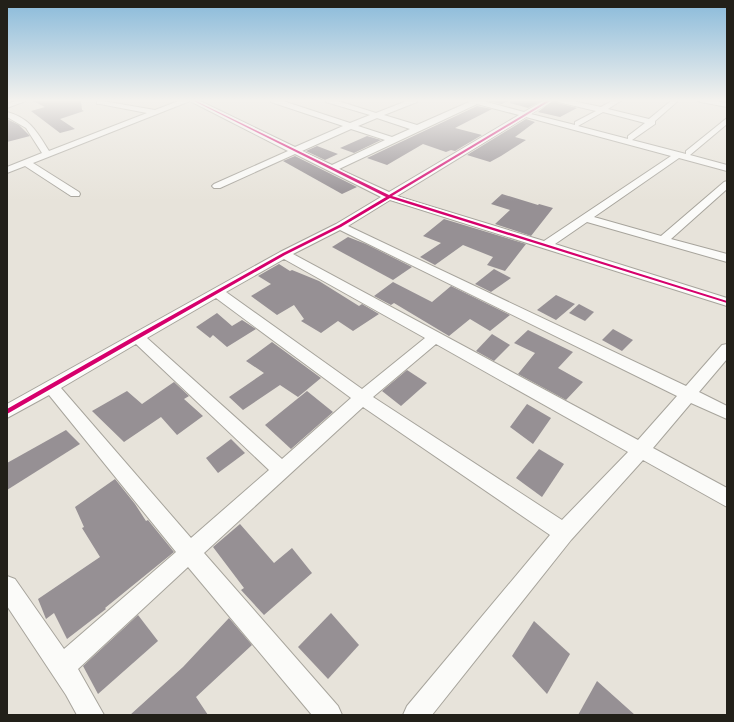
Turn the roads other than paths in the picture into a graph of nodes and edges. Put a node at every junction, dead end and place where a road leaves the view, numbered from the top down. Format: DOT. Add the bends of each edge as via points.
graph roads {
  1 [pos="34,134"];
  2 [pos="99,134"];
  3 [pos="262,134"];
  4 [pos="333,134"];
  5 [pos="373,134"];
  6 [pos="405,134"];
  7 [pos="492,134"];
  8 [pos="601,134"];
  9 [pos="615,134"];
  10 [pos="637,134"];
  11 [pos="712,134"];
  12 [pos="631,138"];
  13 [pos="392,140"];
  14 [pos="296,150"];
  15 [pos="689,153"];
  16 [pos="47,154"];
  17 [pos="678,155"];
  18 [pos="26,163"];
  19 [pos="727,163"];
  20 [pos="727,168"];
  21 [pos="332,169"];
  22 [pos="7,170"];
  23 [pos="727,184"];
  24 [pos="217,186"];
  25 [pos="75,194"];
  26 [pos="388,196"];
  27 [pos="584,218"];
  28 [pos="340,226"];
  29 [pos="663,240"];
  30 [pos="546,245"];
  31 [pos="284,254"];
  32 [pos="727,258"];
  33 [pos="217,292"];
  34 [pos="727,302"];
  35 [pos="137,337"];
  36 [pos="435,337"];
  37 [pos="727,349"];
  38 [pos="51,387"];
  39 [pos="688,393"];
  40 [pos="362,398"];
  41 [pos="7,412"];
  42 [pos="727,413"];
  43 [pos="640,451"];
  44 [pos="282,470"];
  45 [pos="727,498"];
  46 [pos="564,533"];
  47 [pos="190,552"];
  48 [pos="7,587"];
  49 [pos="62,667"];
  50 [pos="424,712"];
  51 [pos="91,715"];
  52 [pos="329,715"];
  1 -- 16 [label="street"];
  2 -- 16 [label="street"];
  3 -- 14 [label="street"];
  4 -- 14 [label="street"];
  5 -- 13 [label="street"];
  6 -- 13 [label="street"];
  7 -- 26 [label="street"];
  8 -- 17 [label="street"];
  9 -- 12 [label="street"];
  10 -- 12 [label="street"];
  11 -- 15 [label="street"];
  12 -- 15 [label="street"];
  13 -- 21 [label="street"];
  14 -- 21 [label="street"];
  14 -- 24 [label="street"];
  15 -- 19 [label="street"];
  16 -- 18 [label="street"];
  17 -- 20 [label="street"];
  17 -- 27 [label="street"];
  18 -- 22 [label="street"];
  18 -- 25 [label="street"];
  21 -- 26 [label="street"];
  23 -- 29 [label="street"];
  26 -- 28 [label="street"];
  26 -- 30 [label="street"];
  27 -- 29 [label="street"];
  27 -- 30 [label="street"];
  28 -- 31 [label="street"];
  28 -- 39 [label="street"];
  29 -- 32 [label="street"];
  30 -- 34 [label="street"];
  31 -- 33 [label="street"];
  31 -- 36 [label="street"];
  33 -- 35 [label="street"];
  33 -- 40 [label="street"];
  35 -- 38 [label="street"];
  35 -- 44 [label="street"];
  36 -- 40 [label="street"];
  36 -- 43 [label="street"];
  37 -- 39 [label="street"];
  38 -- 41 [label="street"];
  38 -- 47 [label="street"];
  39 -- 42 [label="street"];
  39 -- 43 [label="street"];
  40 -- 44 [label="street"];
  40 -- 46 [label="street"];
  43 -- 45 [label="street"];
  43 -- 46 [label="street"];
  44 -- 47 [label="street"];
  46 -- 50 [label="street"];
  47 -- 49 [label="street"];
  47 -- 52 [label="street"];
  48 -- 49 [label="street"];
  49 -- 51 [label="street"];
}
